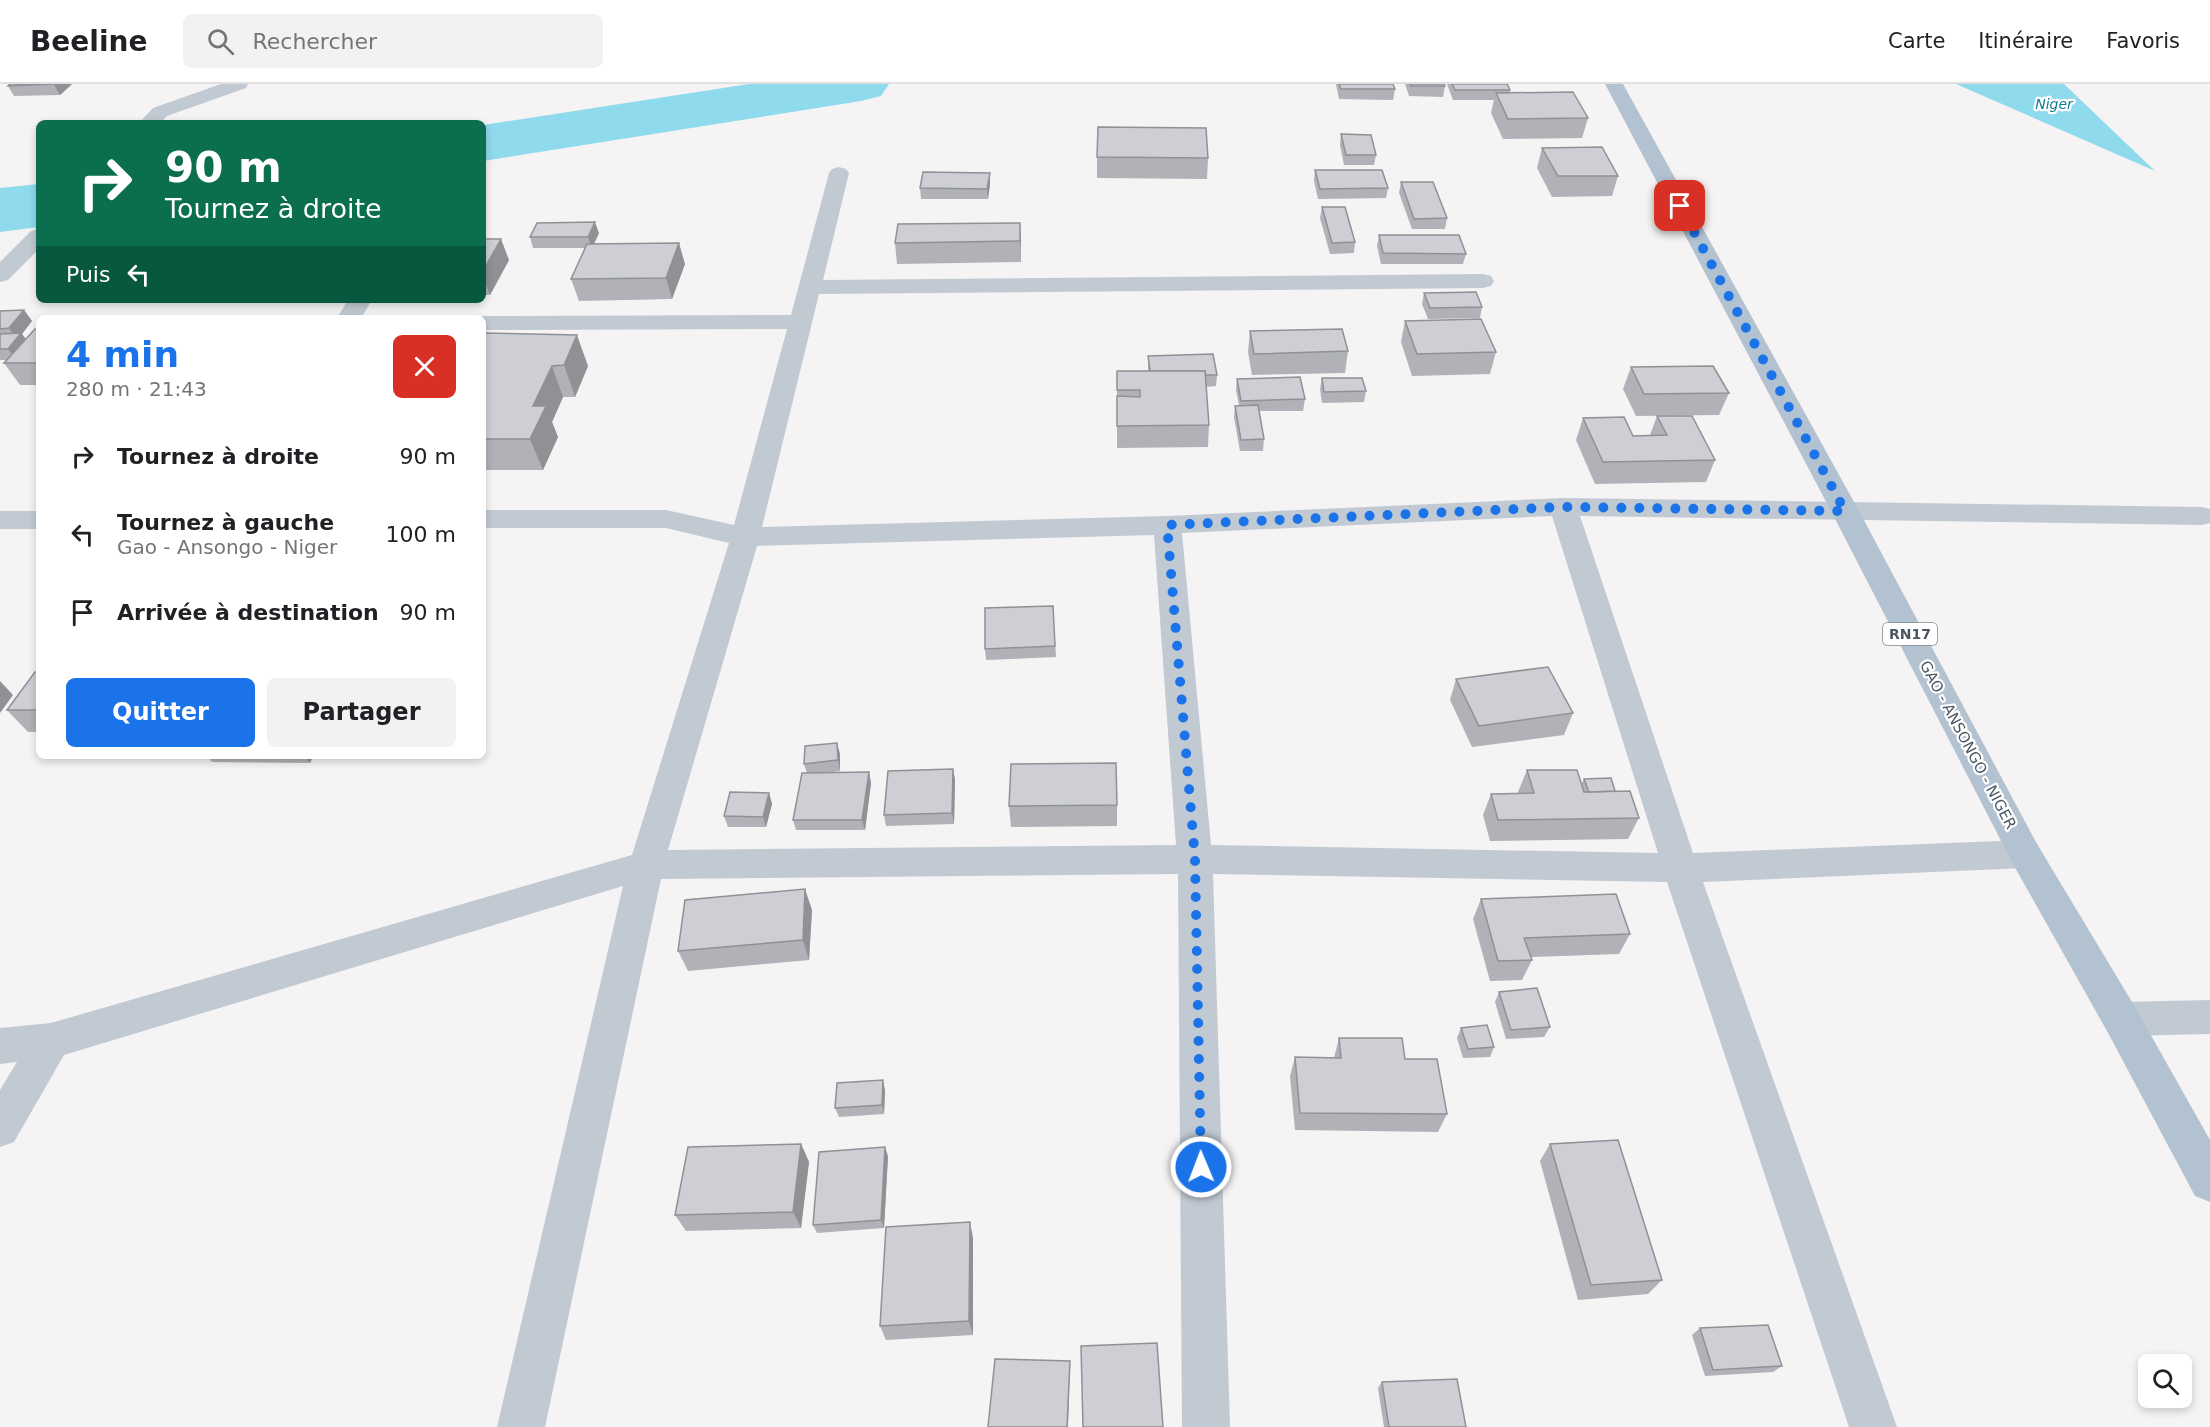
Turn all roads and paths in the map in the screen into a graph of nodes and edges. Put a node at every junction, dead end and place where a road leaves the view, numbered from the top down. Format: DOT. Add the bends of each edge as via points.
graph roads {
  1 [pos="176,84"];
  2 [pos="239,84"];
  3 [pos="1614,84"];
  4 [pos="155,117"];
  5 [pos="839,173"];
  6 [pos="36,239"];
  7 [pos="0,275"];
  8 [pos="1483,281"];
  9 [pos="810,287"];
  10 [pos="801,322"];
  11 [pos="486,323"];
  12 [pos="1563,507"];
  13 [pos="1845,511"];
  14 [pos="2202,516"];
  15 [pos="486,519"];
  16 [pos="0,520"];
  17 [pos="36,520"];
  18 [pos="1167,525"];
  19 [pos="745,537"];
  20 [pos="2025,854"];
  21 [pos="1195,859"];
  22 [pos="646,865"];
  23 [pos="1680,868"];
  24 [pos="2210,1017"];
  25 [pos="2121,1019"];
  26 [pos="51,1041"];
  27 [pos="0,1046"];
  28 [pos="0,1128"];
  29 [pos="2210,1181"];
  30 [pos="521,1427"];
  31 [pos="1206,1427"];
  32 [pos="1873,1427"];
  1 -- 4 [label="street"];
  2 -- 4 [label="street"];
  3 -- 13 [label="main road, GAO - ANSONGO - NIGER / RN17"];
  5 -- 9 [label="street"];
  6 -- 7 [label="street"];
  8 -- 9 [label="street"];
  9 -- 10 [label="street"];
  10 -- 11 [label="street"];
  10 -- 19 [label="street"];
  12 -- 13 [label="street"];
  12 -- 18 [label="street"];
  12 -- 23 [label="street"];
  13 -- 14 [label="street"];
  13 -- 20 [label="main road, GAO - ANSONGO - NIGER / RN17"];
  15 -- 19 [label="street" via="666,519"];
  16 -- 17 [label="street"];
  18 -- 19 [label="street"];
  18 -- 21 [label="street"];
  19 -- 22 [label="street"];
  20 -- 23 [label="street"];
  20 -- 25 [label="main road, GAO - ANSONGO - NIGER / RN17"];
  21 -- 22 [label="street"];
  21 -- 23 [label="street"];
  21 -- 31 [label="street"];
  22 -- 26 [label="street"];
  22 -- 30 [label="street"];
  23 -- 32 [label="street"];
  24 -- 25 [label="street"];
  25 -- 29 [label="main road, GAO - ANSONGO - NIGER / RN17"];
  26 -- 27 [label="street"];
  26 -- 28 [label="street"];
}
